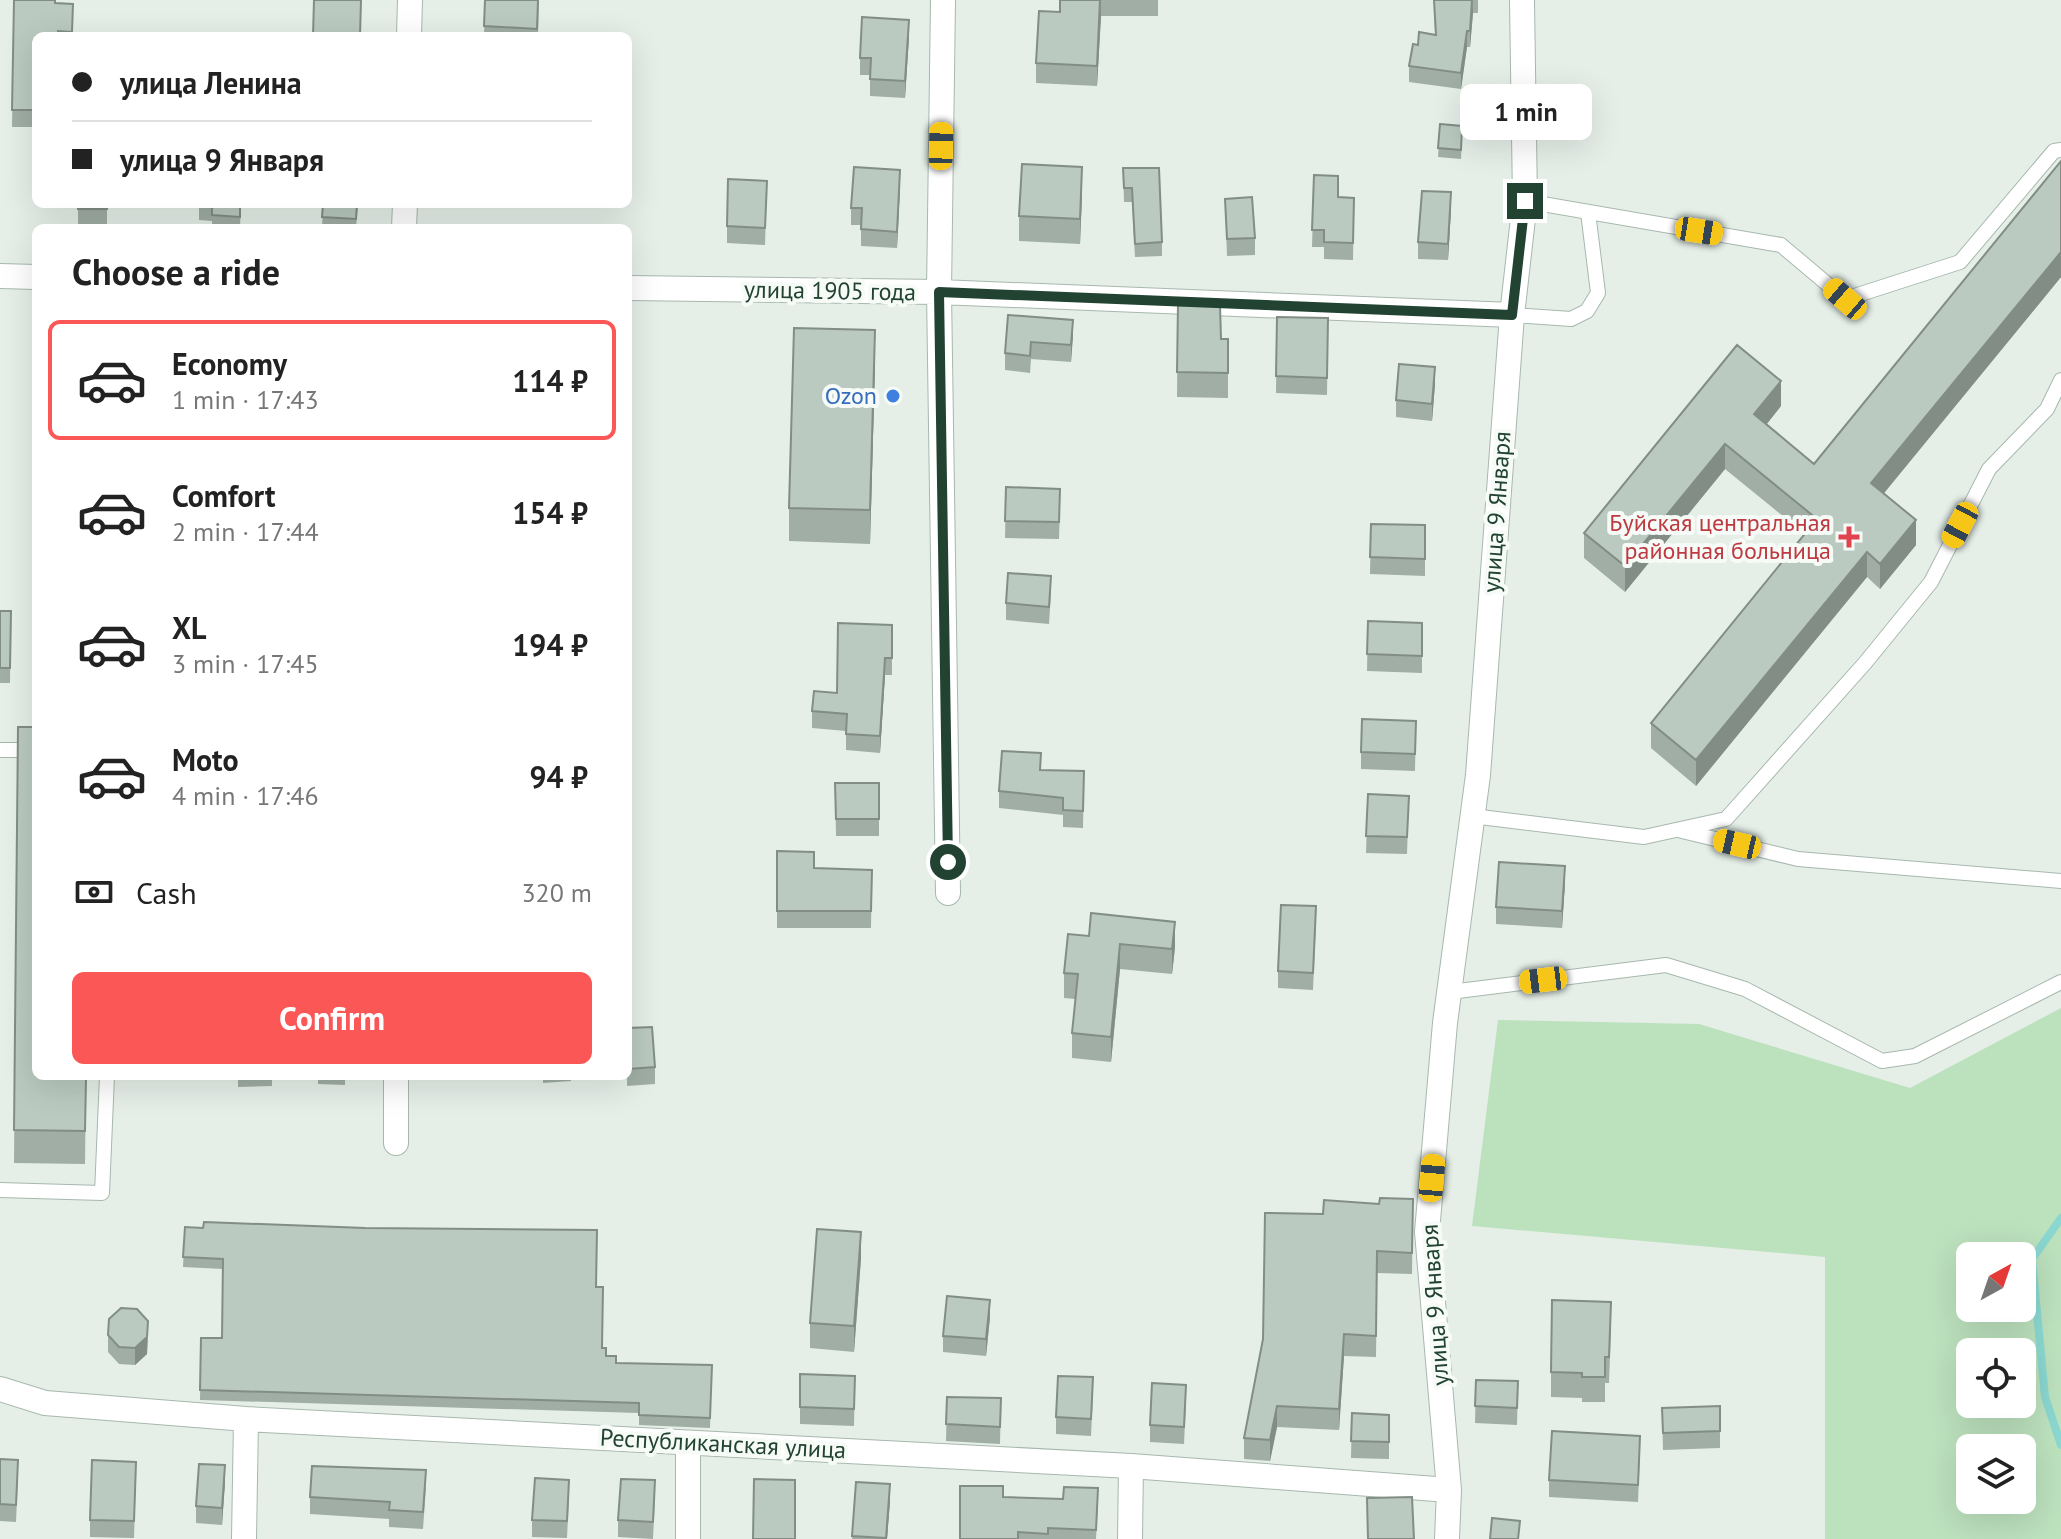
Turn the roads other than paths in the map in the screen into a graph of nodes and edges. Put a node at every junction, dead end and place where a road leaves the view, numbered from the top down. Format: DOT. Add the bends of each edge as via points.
graph roads {
  1 [pos="410,0"];
  2 [pos="943,0"];
  3 [pos="1522,0"];
  4 [pos="409,32"];
  5 [pos="2059,153"];
  6 [pos="1525,201"];
  7 [pos="1588,212"];
  8 [pos="0,276"];
  9 [pos="32,277"];
  10 [pos="632,288"];
  11 [pos="939,292"];
  12 [pos="1512,315"];
  13 [pos="2061,380"];
  14 [pos="0,750"];
  15 [pos="32,750"];
  16 [pos="1472,816"];
  17 [pos="1677,830"];
  18 [pos="2061,881"];
  19 [pos="948,893"];
  20 [pos="2061,982"];
  21 [pos="1450,992"];
  22 [pos="107,1080"];
  23 [pos="396,1080"];
  24 [pos="396,1143"];
  25 [pos="0,1190"];
  26 [pos="0,1389"];
  27 [pos="246,1419"];
  28 [pos="688,1443"];
  29 [pos="1131,1466"];
  30 [pos="1449,1490"];
  31 [pos="244,1539"];
  32 [pos="688,1539"];
  33 [pos="1130,1539"];
  34 [pos="1447,1539"];
  1 -- 4 [label="street"];
  2 -- 11 [label="street"];
  3 -- 6 [label="street, улица 9 Января"];
  5 -- 7 [label="lane" via="1960,262 1845,299 1781,245"];
  6 -- 7 [label="lane"];
  6 -- 12 [label="street, улица 9 Января"];
  7 -- 12 [label="lane" via="1598,293 1587,311 1571,319"];
  8 -- 9 [label="street"];
  10 -- 11 [label="street, улица 1905 года"];
  11 -- 12 [label="street, улица 1905 года"];
  11 -- 19 [label="street"];
  12 -- 16 [label="street, улица 9 Января"];
  13 -- 17 [label="lane" via="2047,409 1989,469 1931,582 1865,663 1726,819"];
  14 -- 15 [label="lane"];
  16 -- 17 [label="lane" via="1644,837"];
  16 -- 21 [label="street, улица 9 Января"];
  17 -- 18 [label="lane" via="1798,859"];
  20 -- 21 [label="lane" via="1915,1056 1882,1061 1745,989 1666,965"];
  21 -- 30 [label="street, улица 9 Января" via="1427,1232"];
  22 -- 25 [label="lane" via="102,1193"];
  23 -- 24 [label="street"];
  26 -- 27 [label="street, Республиканская улица" via="45,1403"];
  27 -- 28 [label="street, Республиканская улица"];
  27 -- 31 [label="street"];
  28 -- 29 [label="street, Республиканская улица"];
  28 -- 32 [label="street"];
  29 -- 30 [label="street, Республиканская улица"];
  29 -- 33 [label="street"];
  30 -- 34 [label="street, улица 9 Января"];
}
